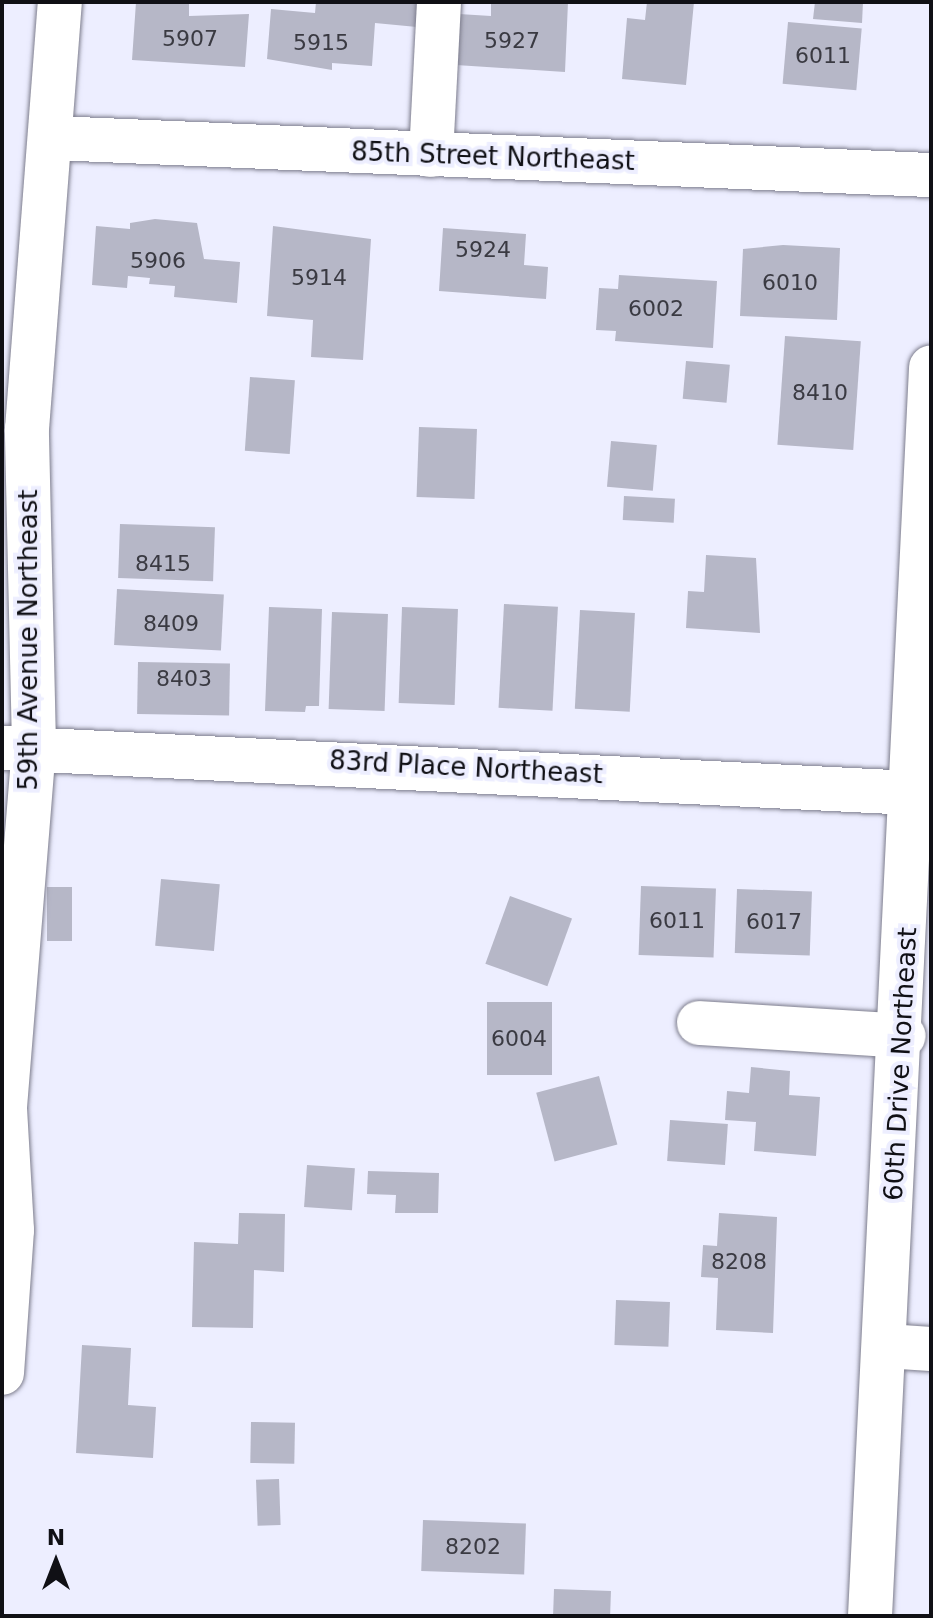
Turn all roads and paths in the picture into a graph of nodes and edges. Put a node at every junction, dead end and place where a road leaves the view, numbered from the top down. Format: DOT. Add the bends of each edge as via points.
graph roads {
  1 [pos="60,2"];
  2 [pos="439,2"];
  3 [pos="54,138"];
  4 [pos="431,155"];
  5 [pos="931,175"];
  6 [pos="931,367"];
  7 [pos="18,746"];
  8 [pos="922,793"];
  9 [pos="699,1023"];
  10 [pos="904,1036"];
  11 [pos="886,1346"];
  12 [pos="931,1349"];
  13 [pos="2,1373"];
  14 [pos="870,1616"];
  1 -- 3 [label="street, 59th Avenue Northeast"];
  2 -- 4 [label="street"];
  3 -- 4 [label="street, 85th Street Northeast"];
  3 -- 7 [label="street, 59th Avenue Northeast" via="27,429"];
  4 -- 5 [label="street, 85th Street Northeast"];
  6 -- 8 [label="street, 60th Drive Northeast"];
  7 -- 8 [label="street, 83rd Place Northeast"];
  7 -- 13 [label="street, 59th Avenue Northeast" via="5,1107 12,1230"];
  8 -- 10 [label="street, 60th Drive Northeast"];
  9 -- 10 [label="street"];
  10 -- 11 [label="street, 60th Drive Northeast"];
  11 -- 12 [label="street"];
  11 -- 14 [label="street, 60th Drive Northeast"];
}
